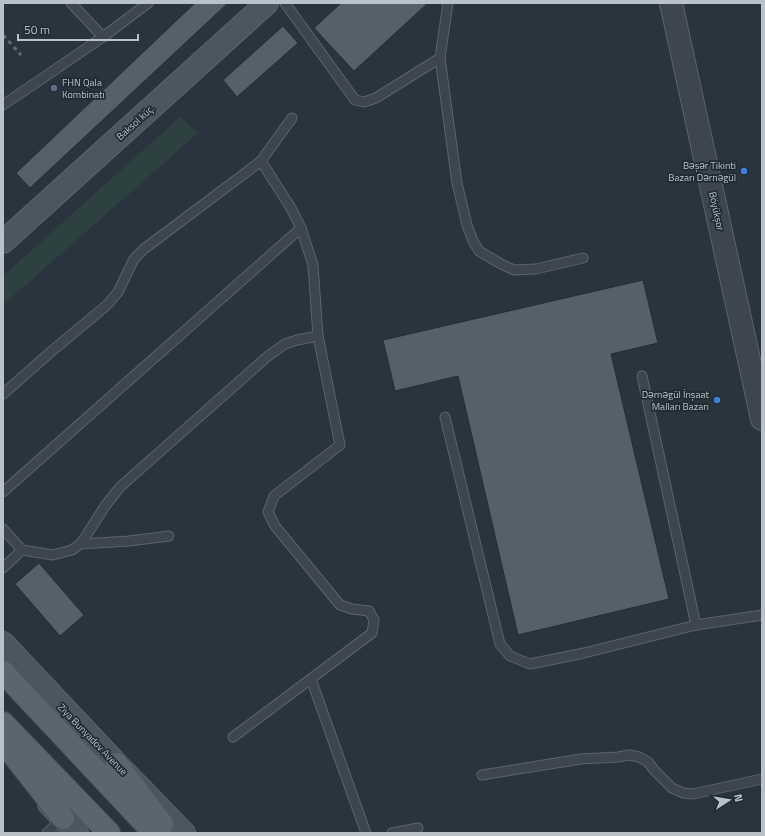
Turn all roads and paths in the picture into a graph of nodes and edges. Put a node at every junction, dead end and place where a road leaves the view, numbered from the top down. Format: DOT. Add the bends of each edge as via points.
graph roads {
  1 [pos="71,3"];
  2 [pos="148,3"];
  3 [pos="267,3"];
  4 [pos="285,3"];
  5 [pos="448,3"];
  6 [pos="671,3"];
  7 [pos="103,37"];
  8 [pos="440,58"];
  9 [pos="3,105"];
  10 [pos="292,118"];
  11 [pos="261,161"];
  12 [pos="301,228"];
  13 [pos="3,242"];
  14 [pos="583,258"];
  15 [pos="318,336"];
  16 [pos="642,376"];
  17 [pos="3,394"];
  18 [pos="445,417"];
  19 [pos="762,419"];
  20 [pos="3,492"];
  21 [pos="3,529"];
  22 [pos="169,536"];
  23 [pos="80,544"];
  24 [pos="22,550"];
  25 [pos="3,568"];
  26 [pos="762,615"];
  27 [pos="696,625"];
  28 [pos="3,643"];
  29 [pos="3,672"];
  30 [pos="311,679"];
  31 [pos="3,723"];
  32 [pos="233,737"];
  33 [pos="3,742"];
  34 [pos="3,755"];
  35 [pos="117,764"];
  36 [pos="482,775"];
  37 [pos="762,779"];
  38 [pos="62,828"];
  39 [pos="418,828"];
  40 [pos="109,833"];
  41 [pos="154,833"];
  42 [pos="169,833"];
  43 [pos="184,833"];
  44 [pos="366,833"];
  45 [pos="392,833"];
  1 -- 7 [label="lane"];
  2 -- 7 [label="lane"];
  3 -- 13 [label="main road, Baksol küç."];
  4 -- 8 [label="lane" via="355,100 364,102 376,98"];
  5 -- 8 [label="lane"];
  6 -- 19 [label="street, Böyükşor"];
  7 -- 9 [label="lane"];
  8 -- 14 [label="lane" via="457,183 469,231 479,251 514,270 536,269"];
  10 -- 11 [label="lane"];
  11 -- 12 [label="lane"];
  11 -- 17 [label="lane" via="144,249 134,259 118,292 107,305"];
  12 -- 15 [label="lane" via="313,265"];
  12 -- 20 [label="lane"];
  15 -- 23 [label="lane" via="285,344 262,361 120,487"];
  15 -- 30 [label="lane" via="340,445 274,496 268,512 275,526 340,606 369,611 374,620 372,633"];
  16 -- 27 [label="lane"];
  18 -- 27 [label="lane" via="500,644 510,656 530,664"];
  21 -- 24 [label="lane"];
  22 -- 23 [label="lane"];
  23 -- 24 [label="lane" via="72,550 53,555"];
  24 -- 25 [label="lane"];
  26 -- 27 [label="lane"];
  28 -- 35 [label="main road, Ziya Bunyadov Avenue"];
  29 -- 41 [label="main road, Ziya Bunyadov Avenue"];
  30 -- 32 [label="lane"];
  30 -- 44 [label="lane"];
  31 -- 40 [label="main road"];
  33 -- 38 [label="main road"];
  34 -- 38 [label="main road"];
  35 -- 42 [label="main road"];
  35 -- 43 [label="main road, Ziya Bunyadov Avenue"];
  36 -- 37 [label="lane" via="581,759 629,755 648,762 672,788 683,793 693,794"];
  39 -- 45 [label="lane"];
}
